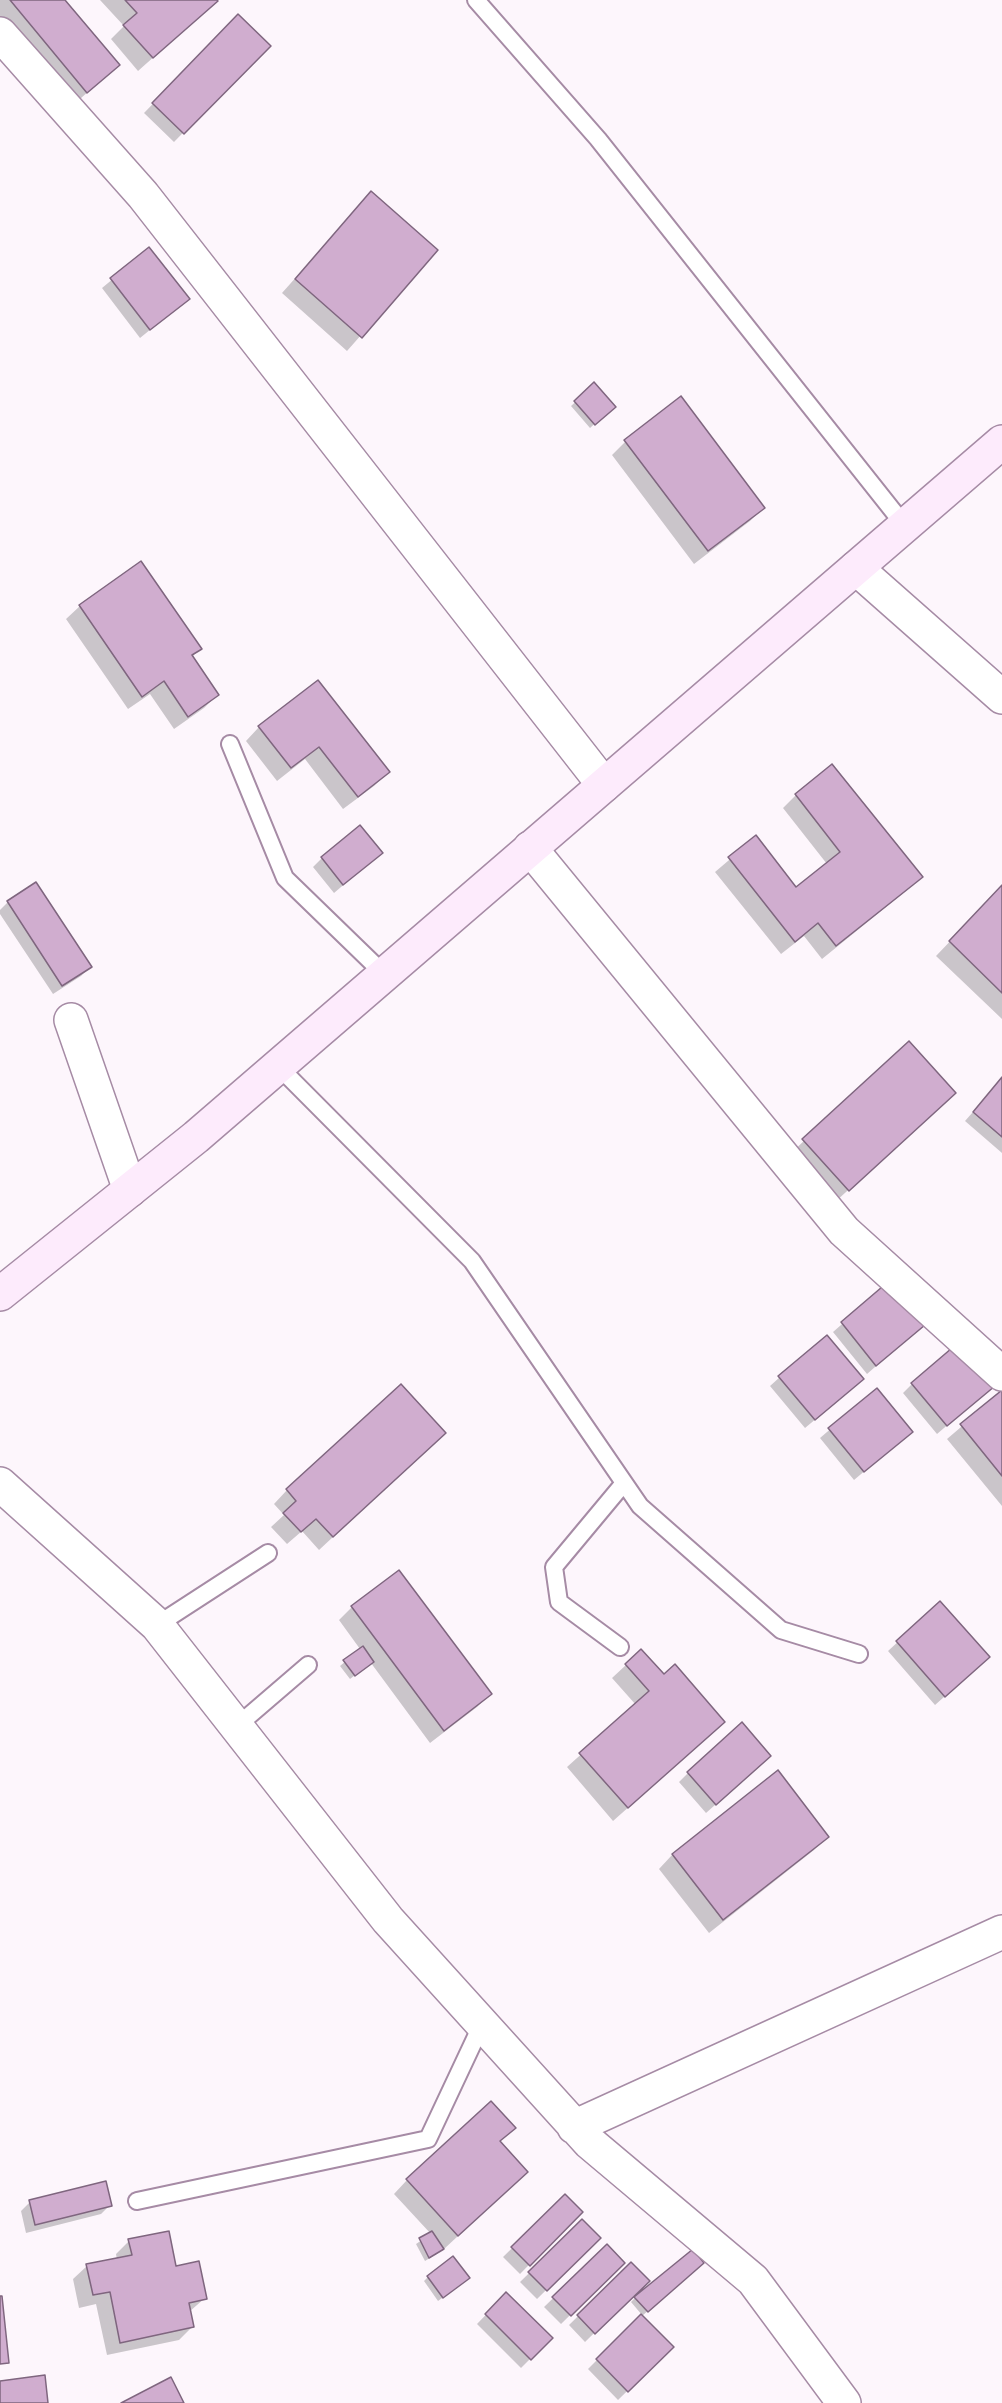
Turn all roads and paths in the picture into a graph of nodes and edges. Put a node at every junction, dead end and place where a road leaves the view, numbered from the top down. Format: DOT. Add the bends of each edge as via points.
graph roads {
  1 [pos="476,0"];
  2 [pos="0,34"];
  3 [pos="1002,442"];
  4 [pos="905,526"];
  5 [pos="856,568"];
  6 [pos="1002,697"];
  7 [pos="230,744"];
  8 [pos="604,785"];
  9 [pos="530,849"];
  10 [pos="384,974"];
  11 [pos="71,1020"];
  12 [pos="278,1066"];
  13 [pos="130,1190"];
  14 [pos="0,1294"];
  15 [pos="1002,1374"];
  16 [pos="624,1482"];
  17 [pos="0,1484"];
  18 [pos="268,1553"];
  19 [pos="157,1625"];
  20 [pos="620,1647"];
  21 [pos="859,1654"];
  22 [pos="308,1665"];
  23 [pos="237,1726"];
  24 [pos="1002,1932"];
  25 [pos="482,2024"];
  26 [pos="574,2127"];
  27 [pos="137,2200"];
  28 [pos="844,2403"];
  1 -- 4 [label="lane" via="598,139"];
  2 -- 8 [label="street" via="143,195"];
  3 -- 4 [label="main road"];
  4 -- 5 [label="main road"];
  5 -- 6 [label="street"];
  5 -- 8 [label="main road"];
  7 -- 10 [label="lane" via="285,878"];
  8 -- 9 [label="main road"];
  9 -- 10 [label="main road"];
  9 -- 15 [label="street" via="843,1231"];
  10 -- 12 [label="main road"];
  11 -- 13 [label="street"];
  12 -- 13 [label="main road"];
  12 -- 16 [label="lane" via="472,1261"];
  13 -- 14 [label="main road"];
  16 -- 20 [label="lane" via="554,1567 559,1602"];
  16 -- 21 [label="lane" via="640,1506 781,1630"];
  17 -- 19 [label="street"];
  18 -- 19 [label="lane"];
  19 -- 23 [label="street"];
  22 -- 23 [label="lane"];
  23 -- 25 [label="street" via="388,1920"];
  24 -- 26 [label="street"];
  25 -- 26 [label="street"];
  25 -- 27 [label="lane" via="428,2139"];
  26 -- 28 [label="street" via="753,2280"];
}
